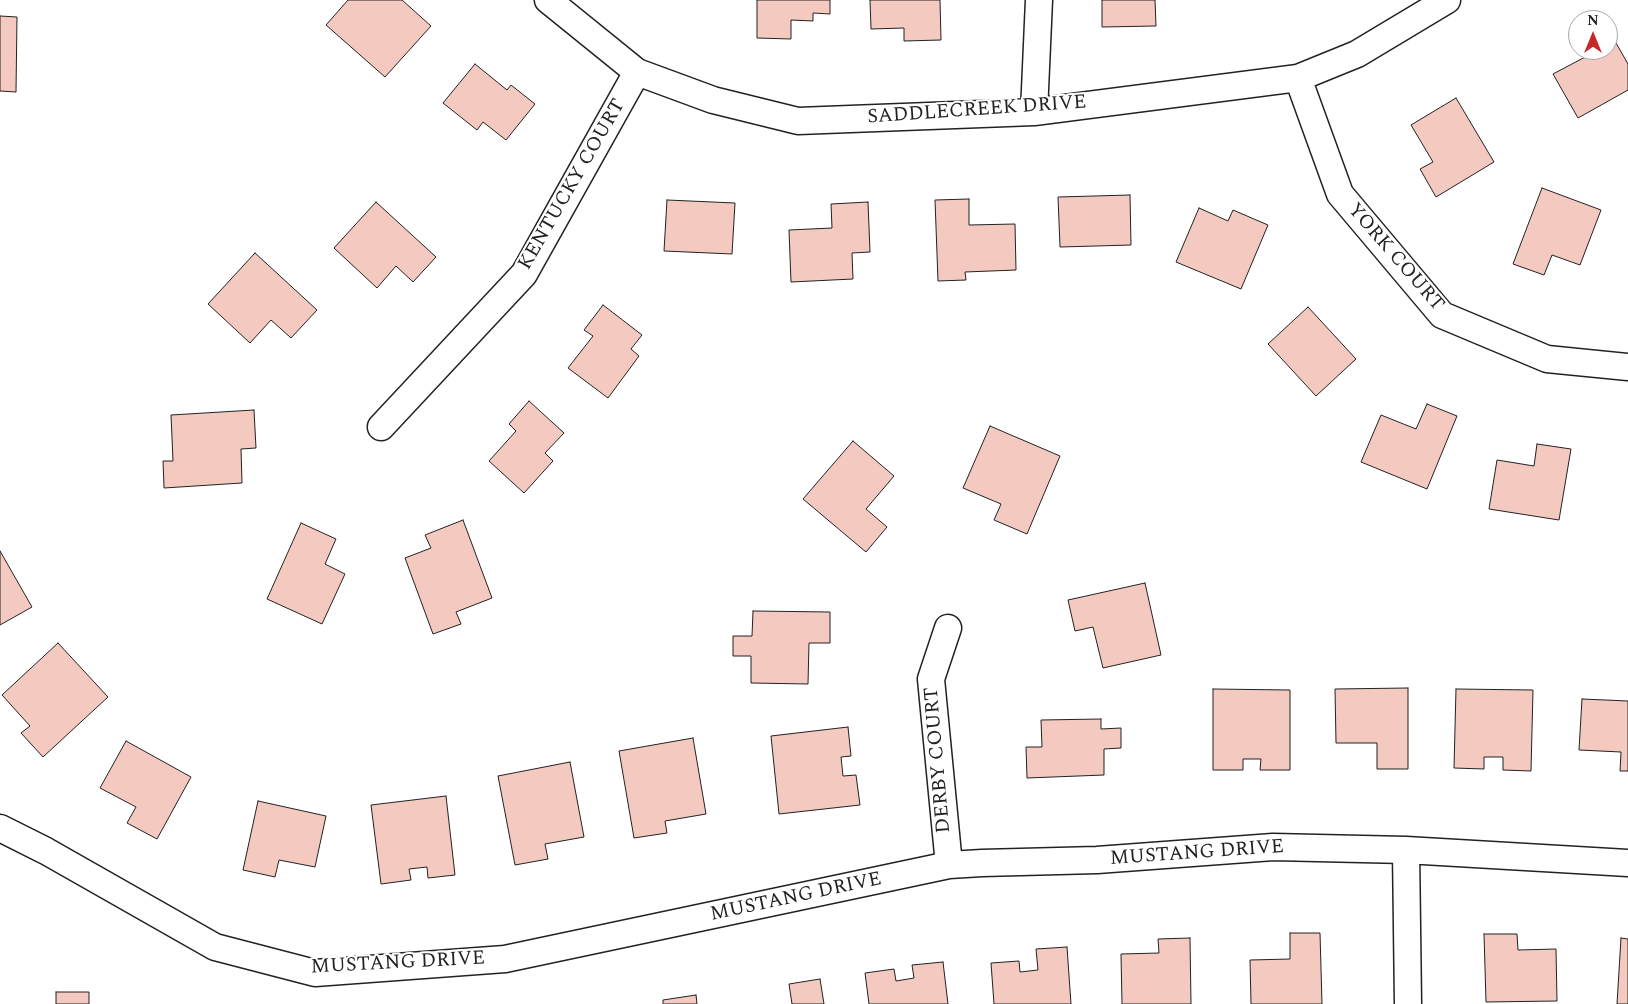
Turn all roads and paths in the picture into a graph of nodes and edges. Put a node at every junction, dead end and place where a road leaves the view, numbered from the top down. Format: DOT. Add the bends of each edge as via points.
graph roads {
  1 [pos="548,0"];
  2 [pos="1039,0"];
  3 [pos="1447,0"];
  4 [pos="637,72"];
  5 [pos="1298,78"];
  6 [pos="1034,112"];
  7 [pos="1628,367"];
  8 [pos="381,427"];
  9 [pos="948,628"];
  10 [pos="0,828"];
  11 [pos="1406,850"];
  12 [pos="1628,863"];
  13 [pos="949,865"];
  14 [pos="1408,1004"];
  1 -- 4 [label="street, SADDLECREEK DRIVE"];
  2 -- 6 [label="street"];
  3 -- 5 [label="street, SADDLECREEK DRIVE" via="1357,54"];
  4 -- 6 [label="street, SADDLECREEK DRIVE" via="713,100 798,121"];
  4 -- 8 [label="street, KENTUCKY COURT" via="524,274"];
  5 -- 6 [label="street, SADDLECREEK DRIVE"];
  5 -- 7 [label="street, YORK COURT" via="1340,194 1442,315 1547,359"];
  9 -- 13 [label="street, DERBY COURT" via="931,679"];
  10 -- 13 [label="street, MUSTANG DRIVE" via="215,947 315,972 505,959"];
  11 -- 12 [label="street, MUSTANG DRIVE"];
  11 -- 13 [label="street, MUSTANG DRIVE" via="1273,847 1097,860"];
  11 -- 14 [label="street"];
}
